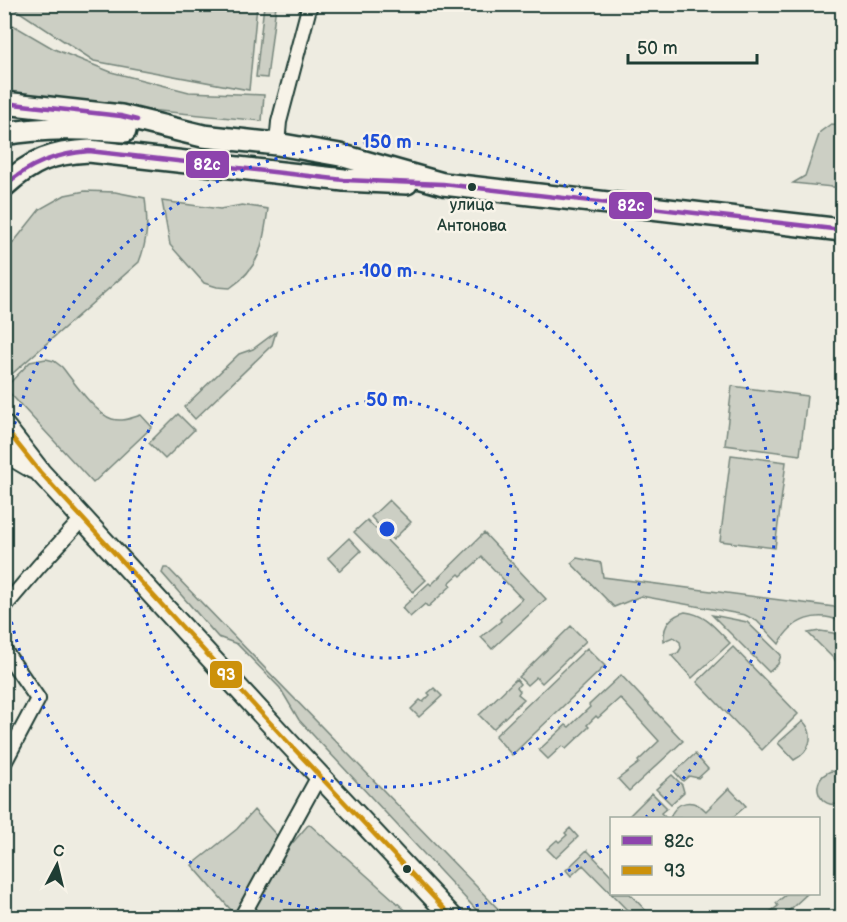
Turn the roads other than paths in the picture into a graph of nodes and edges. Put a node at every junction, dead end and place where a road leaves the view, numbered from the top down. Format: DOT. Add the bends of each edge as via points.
graph roads {
  1 [pos="310,4"];
  2 [pos="4,103"];
  3 [pos="4,134"];
  4 [pos="203,136"];
  5 [pos="277,144"];
  6 [pos="279,172"];
  7 [pos="443,184"];
  8 [pos="4,186"];
  9 [pos="843,230"];
  10 [pos="4,426"];
  11 [pos="4,451"];
  12 [pos="40,472"];
  13 [pos="83,518"];
  14 [pos="4,607"];
  15 [pos="4,650"];
  16 [pos="4,763"];
  17 [pos="319,776"];
  18 [pos="241,918"];
  19 [pos="453,918"];
  1 -- 5 [label="street" via="279,122"];
  2 -- 4 [label="main road" via="121,116"];
  3 -- 4 [label="main road" via="84,127"];
  4 -- 5 [label="main road"];
  5 -- 6 [label="main road"];
  5 -- 7 [label="main road" via="340,156"];
  6 -- 7 [label="main road" via="344,180"];
  6 -- 8 [label="main road" via="89,151 65,152 22,170"];
  7 -- 9 [label="main road"];
  10 -- 12 [label="main road"];
  11 -- 12 [label="main road"];
  12 -- 13 [label="main road"];
  13 -- 14 [label="street"];
  13 -- 17 [label="main road"];
  15 -- 16 [label="street" via="38,699"];
  17 -- 18 [label="street"];
  17 -- 19 [label="main road"];
}
